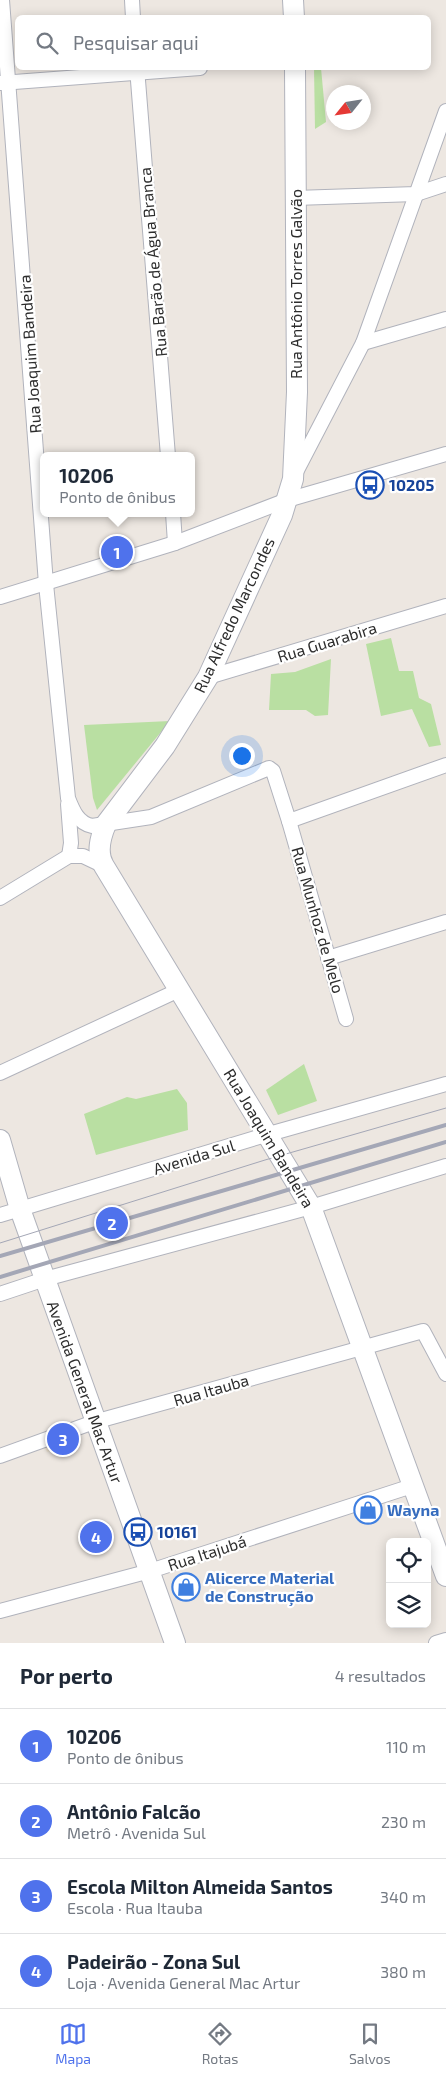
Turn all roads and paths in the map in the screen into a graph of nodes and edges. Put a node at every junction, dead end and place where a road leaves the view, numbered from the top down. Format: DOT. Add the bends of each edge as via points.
graph roads {
  1 [pos="2,0"];
  2 [pos="132,0"];
  3 [pos="293,0"];
  4 [pos="133,15"];
  5 [pos="294,15"];
  6 [pos="137,70"];
  7 [pos="295,70"];
  8 [pos="5,83"];
  9 [pos="446,111"];
  10 [pos="446,184"];
  11 [pos="416,194"];
  12 [pos="295,198"];
  13 [pos="446,320"];
  14 [pos="363,343"];
  15 [pos="168,452"];
  16 [pos="446,454"];
  17 [pos="292,479"];
  18 [pos="287,500"];
  19 [pos="40,511"];
  20 [pos="41,517"];
  21 [pos="173,517"];
  22 [pos="175,543"];
  23 [pos="46,584"];
  24 [pos="0,597"];
  25 [pos="446,606"];
  26 [pos="208,677"];
  27 [pos="446,765"];
  28 [pos="68,798"];
  29 [pos="289,821"];
  30 [pos="106,824"];
  31 [pos="69,856"];
  32 [pos="104,866"];
  33 [pos="0,898"];
  34 [pos="446,922"];
  35 [pos="328,958"];
  36 [pos="179,990"];
  37 [pos="346,1019"];
  38 [pos="0,1072"];
  39 [pos="446,1084"];
  40 [pos="269,1134"];
  41 [pos="0,1140"];
  42 [pos="446,1166"];
  43 [pos="311,1207"];
  44 [pos="20,1209"];
  45 [pos="0,1215"];
  46 [pos="45,1279"];
  47 [pos="0,1294"];
  48 [pos="364,1347"];
  49 [pos="446,1374"];
  50 [pos="94,1422"];
  51 [pos="0,1456"];
  52 [pos="412,1486"];
  53 [pos="150,1571"];
  54 [pos="446,1576"];
  55 [pos="0,1612"];
  56 [pos="446,1640"];
  57 [pos="175,1643"];
  58 [pos="436,1643"];
  1 -- 8 [label="street, Rua Joaquim Bandeira"];
  2 -- 4 [label="street"];
  3 -- 5 [label="main road"];
  6 -- 8 [label="street"];
  6 -- 15 [label="street, Rua Barão de Água Branca"];
  7 -- 12 [label="main road, Rua Antônio Torres Galvão"];
  8 -- 19 [label="street, Rua Joaquim Bandeira"];
  9 -- 11 [label="street"];
  10 -- 11 [label="street"];
  11 -- 12 [label="street"];
  11 -- 14 [label="street"];
  12 -- 17 [label="main road, Rua Antônio Torres Galvão" via="297,392"];
  13 -- 14 [label="street"];
  14 -- 17 [label="street"];
  16 -- 18 [label="street"];
  17 -- 18 [label="main road, Rua Antônio Torres Galvão"];
  18 -- 22 [label="street"];
  18 -- 26 [label="main road, Rua Alfredo Marcondes"];
  20 -- 23 [label="street, Rua Joaquim Bandeira"];
  21 -- 22 [label="street"];
  22 -- 23 [label="street"];
  23 -- 24 [label="street"];
  23 -- 28 [label="street, Rua Joaquim Bandeira"];
  25 -- 26 [label="street, Rua Guarabira"];
  26 -- 30 [label="main road, Rua Alfredo Marcondes" via="164,746"];
  27 -- 29 [label="street"];
  28 -- 30 [label="street, Rua Joaquim Bandeira" via="82,823 92,826"];
  28 -- 31 [label="street, Rua Joaquim Bandeira"];
  29 -- 30 [label="street, Rua Munhoz de Melo" via="273,771 269,768 151,817"];
  29 -- 35 [label="street, Rua Munhoz de Melo"];
  30 -- 32 [label="main road, Rua Joaquim Bandeira" via="99,847"];
  31 -- 32 [label="street" via="83,856"];
  31 -- 33 [label="street"];
  32 -- 36 [label="main road, Rua Joaquim Bandeira"];
  34 -- 35 [label="street"];
  35 -- 37 [label="street, Rua Munhoz de Melo"];
  36 -- 38 [label="street"];
  36 -- 40 [label="main road, Rua Joaquim Bandeira"];
  39 -- 40 [label="street, Avenida Sul"];
  40 -- 43 [label="main road, Rua Joaquim Bandeira"];
  40 -- 44 [label="street, Avenida Sul"];
  41 -- 44 [label="main road, Avenida General Mac Artur"];
  42 -- 43 [label="street"];
  43 -- 46 [label="street"];
  43 -- 48 [label="main road, Rua Joaquim Bandeira"];
  44 -- 45 [label="street, Avenida Sul"];
  44 -- 46 [label="main road, Avenida General Mac Artur"];
  46 -- 47 [label="street"];
  46 -- 50 [label="main road, Avenida General Mac Artur"];
  48 -- 49 [label="street, Rua Itauba" via="424,1331"];
  48 -- 50 [label="street, Rua Itauba"];
  48 -- 52 [label="main road, Rua Joaquim Bandeira"];
  50 -- 51 [label="street, Rua Itauba"];
  50 -- 53 [label="main road, Avenida General Mac Artur"];
  52 -- 53 [label="street, Rua Itajubá"];
  52 -- 54 [label="main road, Rua Joaquim Bandeira"];
  53 -- 55 [label="street, Rua Itajubá"];
  53 -- 57 [label="main road, Avenida General Mac Artur"];
  56 -- 58 [label="street"];
}
